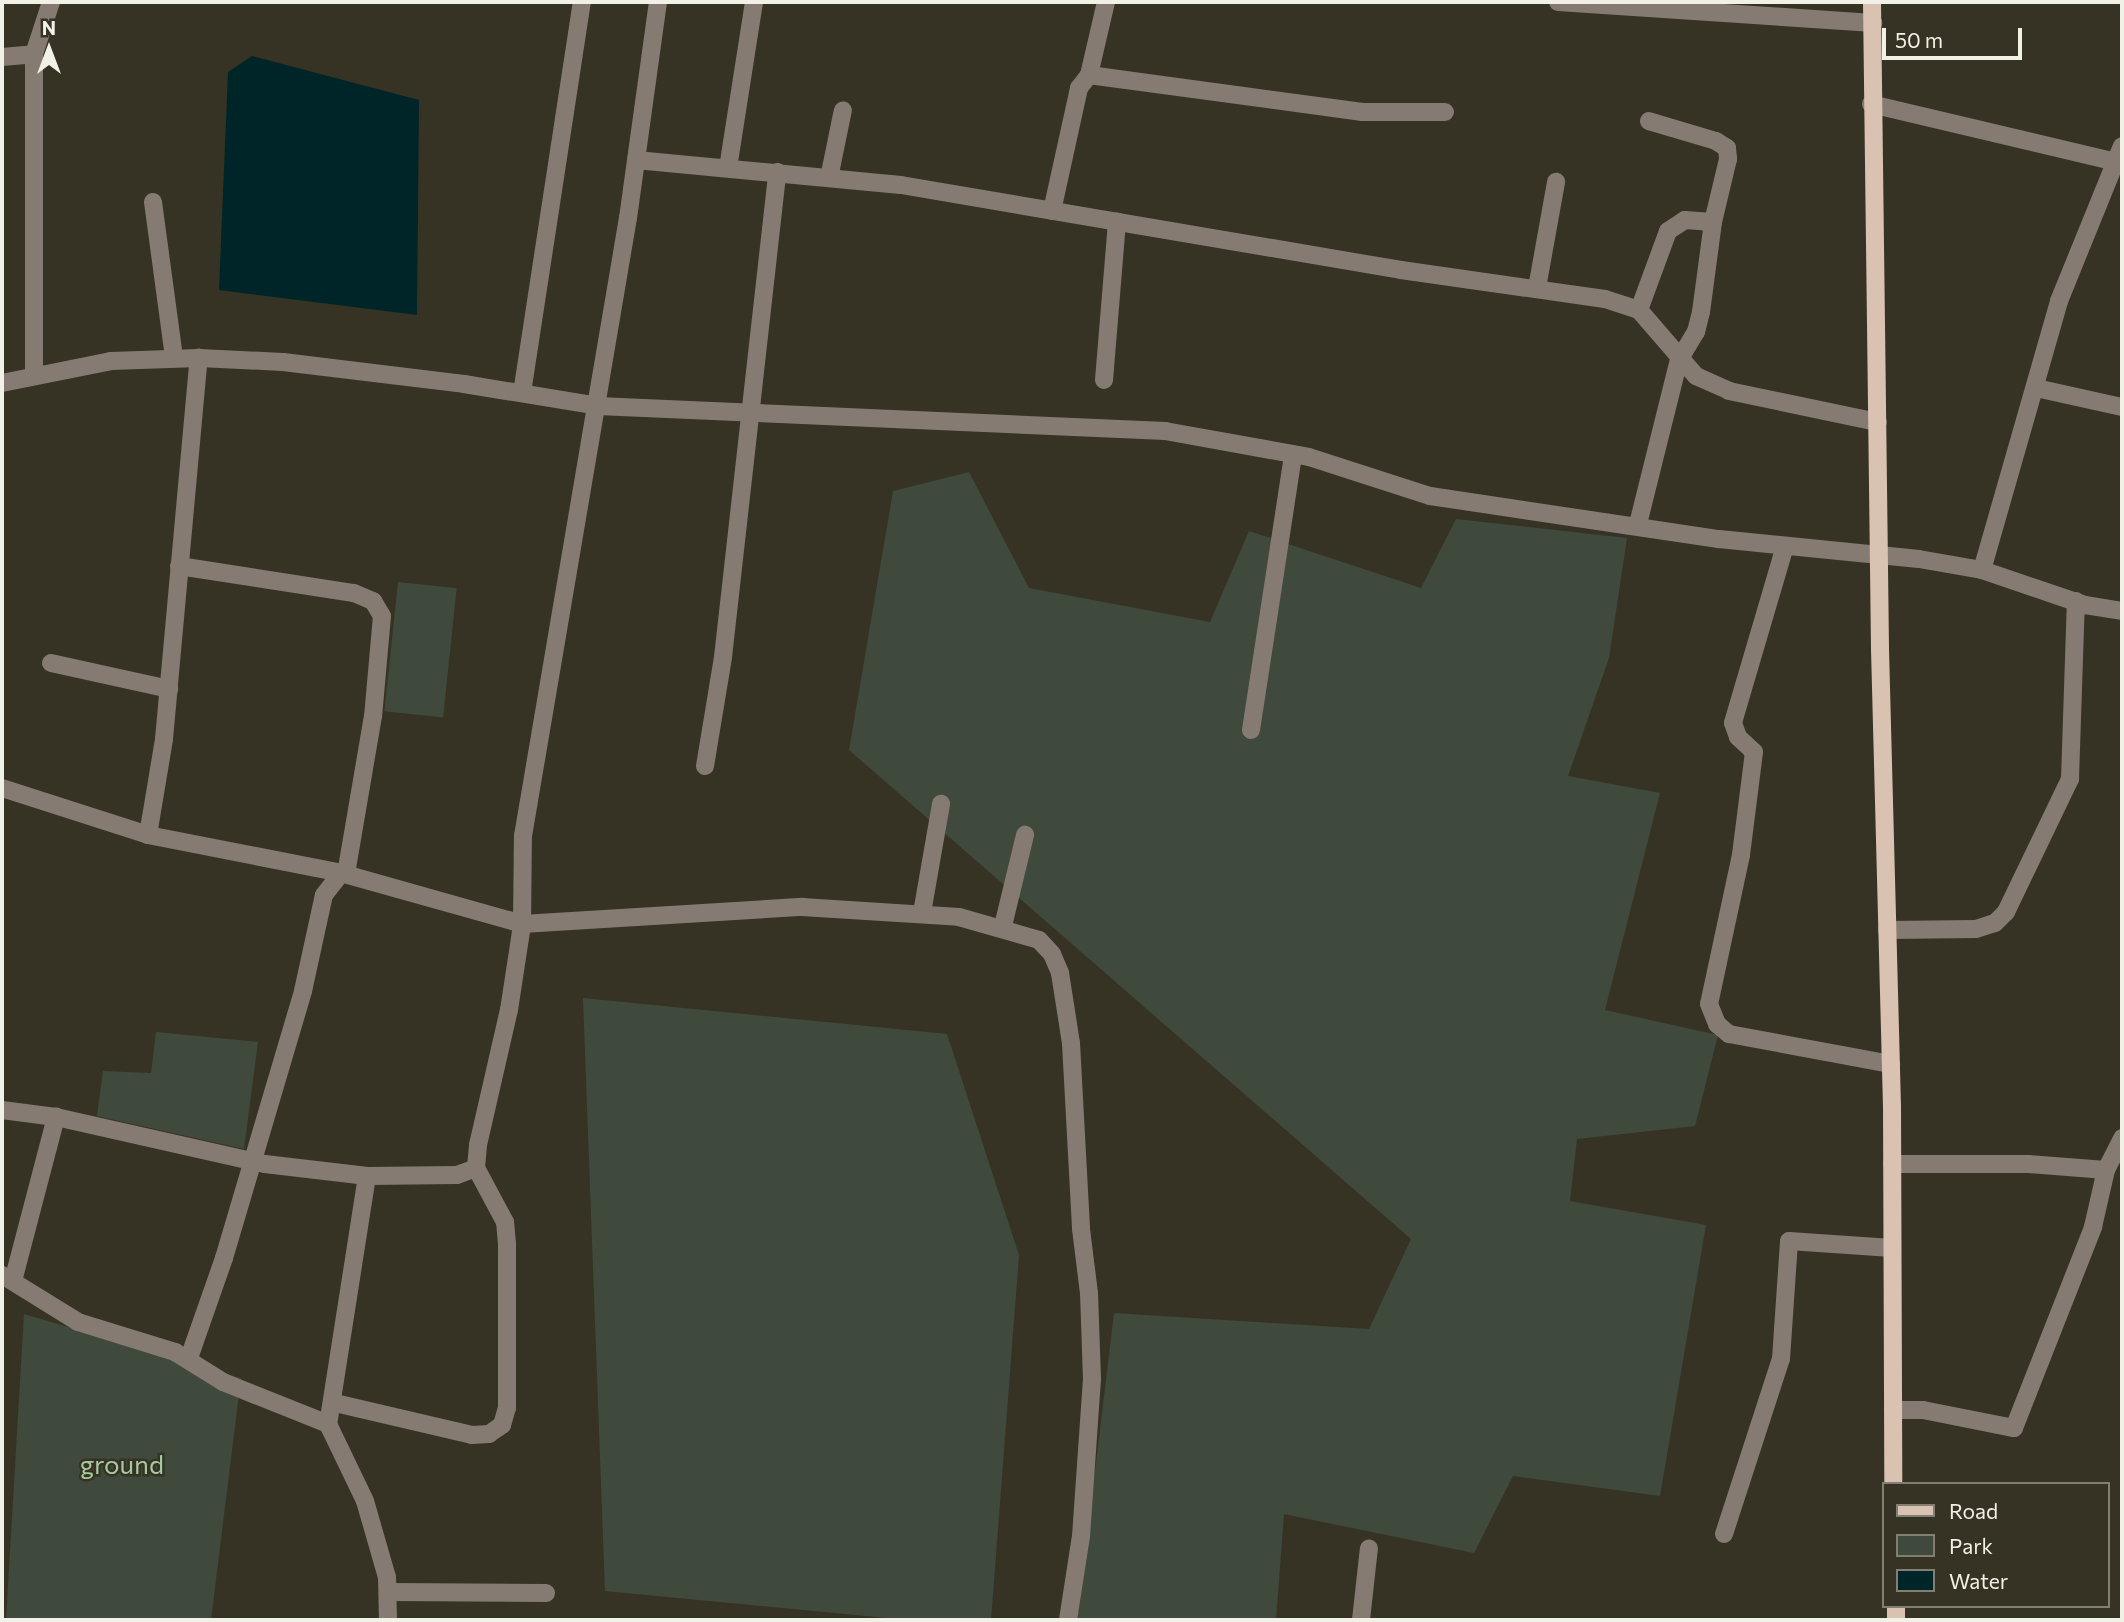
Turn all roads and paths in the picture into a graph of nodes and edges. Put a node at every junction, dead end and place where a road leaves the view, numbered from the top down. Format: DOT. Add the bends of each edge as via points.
graph roads {
  1 [pos="51,2"];
  2 [pos="582,2"];
  3 [pos="658,2"];
  4 [pos="754,2"];
  5 [pos="1105,2"];
  6 [pos="1558,2"];
  7 [pos="1872,2"];
  8 [pos="1872,23"];
  9 [pos="34,54"];
  10 [pos="2,57"];
  11 [pos="1088,75"];
  12 [pos="1871,104"];
  13 [pos="843,110"];
  14 [pos="1445,112"];
  15 [pos="1649,121"];
  16 [pos="2119,154"];
  17 [pos="636,160"];
  18 [pos="729,168"];
  19 [pos="777,172"];
  20 [pos="829,178"];
  21 [pos="1556,182"];
  22 [pos="153,202"];
  23 [pos="1052,211"];
  24 [pos="1117,222"];
  25 [pos="1713,222"];
  26 [pos="1537,288"];
  27 [pos="1639,310"];
  28 [pos="174,357"];
  29 [pos="200,358"];
  30 [pos="1679,360"];
  31 [pos="34,375"];
  32 [pos="1104,380"];
  33 [pos="2,383"];
  34 [pos="2036,387"];
  35 [pos="522,393"];
  36 [pos="598,406"];
  37 [pos="2122,407"];
  38 [pos="749,414"];
  39 [pos="1878,422"];
  40 [pos="1293,455"];
  41 [pos="1638,524"];
  42 [pos="1785,546"];
  43 [pos="1880,556"];
  44 [pos="180,566"];
  45 [pos="1982,570"];
  46 [pos="2076,601"];
  47 [pos="2122,611"];
  48 [pos="51,663"];
  49 [pos="169,689"];
  50 [pos="1251,730"];
  51 [pos="705,766"];
  52 [pos="2,788"];
  53 [pos="941,804"];
  54 [pos="148,835"];
  55 [pos="1026,835"];
  56 [pos="343,874"];
  57 [pos="922,913"];
  58 [pos="522,924"];
  59 [pos="1003,926"];
  60 [pos="1887,930"];
  61 [pos="1891,1064"];
  62 [pos="2,1110"];
  63 [pos="56,1117"];
  64 [pos="2122,1138"];
  65 [pos="253,1162"];
  66 [pos="1892,1164"];
  67 [pos="476,1168"];
  68 [pos="2106,1170"];
  69 [pos="367,1176"];
  70 [pos="1892,1248"];
  71 [pos="8,1278"];
  72 [pos="189,1359"];
  73 [pos="335,1403"];
  74 [pos="1892,1410"];
  75 [pos="328,1424"];
  76 [pos="1893,1482"];
  77 [pos="1724,1534"];
  78 [pos="1369,1548"];
  79 [pos="389,1592"];
  80 [pos="546,1593"];
  81 [pos="388,1620"];
  82 [pos="1068,1620"];
  83 [pos="1361,1620"];
  1 -- 9 [label="street"];
  2 -- 35 [label="street"];
  3 -- 17 [label="street"];
  4 -- 18 [label="street"];
  5 -- 11 [label="street"];
  6 -- 8 [label="street"];
  7 -- 8 [label="main road"];
  8 -- 12 [label="main road"];
  9 -- 10 [label="street"];
  9 -- 31 [label="street"];
  11 -- 14 [label="street" via="1363,112"];
  11 -- 23 [label="street" via="1079,88"];
  12 -- 16 [label="street"];
  12 -- 39 [label="main road"];
  13 -- 20 [label="street"];
  15 -- 25 [label="street" via="1727,148"];
  16 -- 34 [label="street" via="2070,269"];
  17 -- 18 [label="street"];
  17 -- 36 [label="street"];
  18 -- 19 [label="street"];
  19 -- 20 [label="street"];
  19 -- 38 [label="street"];
  20 -- 23 [label="street"];
  21 -- 26 [label="street"];
  22 -- 28 [label="street"];
  23 -- 24 [label="street"];
  24 -- 26 [label="street" via="1401,271"];
  24 -- 32 [label="street"];
  25 -- 27 [label="street" via="1685,220 1668,231"];
  25 -- 30 [label="street" via="1699,322"];
  26 -- 27 [label="street" via="1605,299"];
  27 -- 30 [label="street"];
  28 -- 29 [label="street"];
  28 -- 31 [label="street" via="111,360"];
  29 -- 35 [label="street" via="283,362"];
  29 -- 44 [label="street"];
  30 -- 39 [label="street" via="1696,376 1729,391"];
  30 -- 41 [label="street"];
  31 -- 33 [label="street"];
  34 -- 37 [label="street"];
  34 -- 45 [label="street" via="2029,398"];
  35 -- 36 [label="street"];
  36 -- 38 [label="street"];
  36 -- 58 [label="street" via="557,619 523,836"];
  38 -- 40 [label="street" via="1165,431"];
  38 -- 51 [label="street" via="723,657"];
  39 -- 43 [label="main road"];
  40 -- 41 [label="street" via="1430,496"];
  40 -- 50 [label="street"];
  41 -- 42 [label="street"];
  42 -- 43 [label="street"];
  42 -- 61 [label="street" via="1733,723 1738,737 1754,752 1741,855 1709,1004 1717,1024 1729,1034"];
  43 -- 45 [label="street"];
  43 -- 60 [label="main road"];
  44 -- 49 [label="street"];
  44 -- 56 [label="street" via="354,593 373,601 382,616 373,716"];
  45 -- 46 [label="street"];
  46 -- 47 [label="street"];
  46 -- 60 [label="street" via="2070,779 2006,912 1995,923 1976,929"];
  48 -- 49 [label="street"];
  49 -- 54 [label="street"];
  52 -- 54 [label="street"];
  53 -- 57 [label="street"];
  54 -- 56 [label="street"];
  55 -- 59 [label="street"];
  56 -- 58 [label="street"];
  56 -- 65 [label="street" via="324,895 303,991"];
  57 -- 58 [label="street" via="802,907"];
  57 -- 59 [label="street"];
  58 -- 67 [label="street"];
  59 -- 82 [label="street" via="1039,940 1052,954 1060,972 1071,1043 1092,1379 1081,1536"];
  60 -- 61 [label="main road"];
  61 -- 66 [label="main road"];
  62 -- 63 [label="street"];
  63 -- 65 [label="street"];
  63 -- 71 [label="street"];
  64 -- 68 [label="street"];
  65 -- 69 [label="street"];
  65 -- 72 [label="street"];
  66 -- 68 [label="street" via="2028,1164"];
  66 -- 70 [label="main road"];
  67 -- 69 [label="street" via="457,1175"];
  67 -- 73 [label="street" via="505,1223 507,1408 502,1425 489,1434 472,1434"];
  68 -- 74 [label="street" via="2093,1227 2014,1428 1923,1410"];
  69 -- 73 [label="street"];
  70 -- 74 [label="main road"];
  70 -- 77 [label="street" via="1789,1241 1781,1359"];
  71 -- 72 [label="street" via="78,1322"];
  72 -- 75 [label="street" via="223,1382"];
  73 -- 75 [label="street"];
  74 -- 76 [label="main road"];
  75 -- 79 [label="street" via="365,1501"];
  78 -- 83 [label="street"];
  79 -- 80 [label="street"];
  79 -- 81 [label="street"];
}
